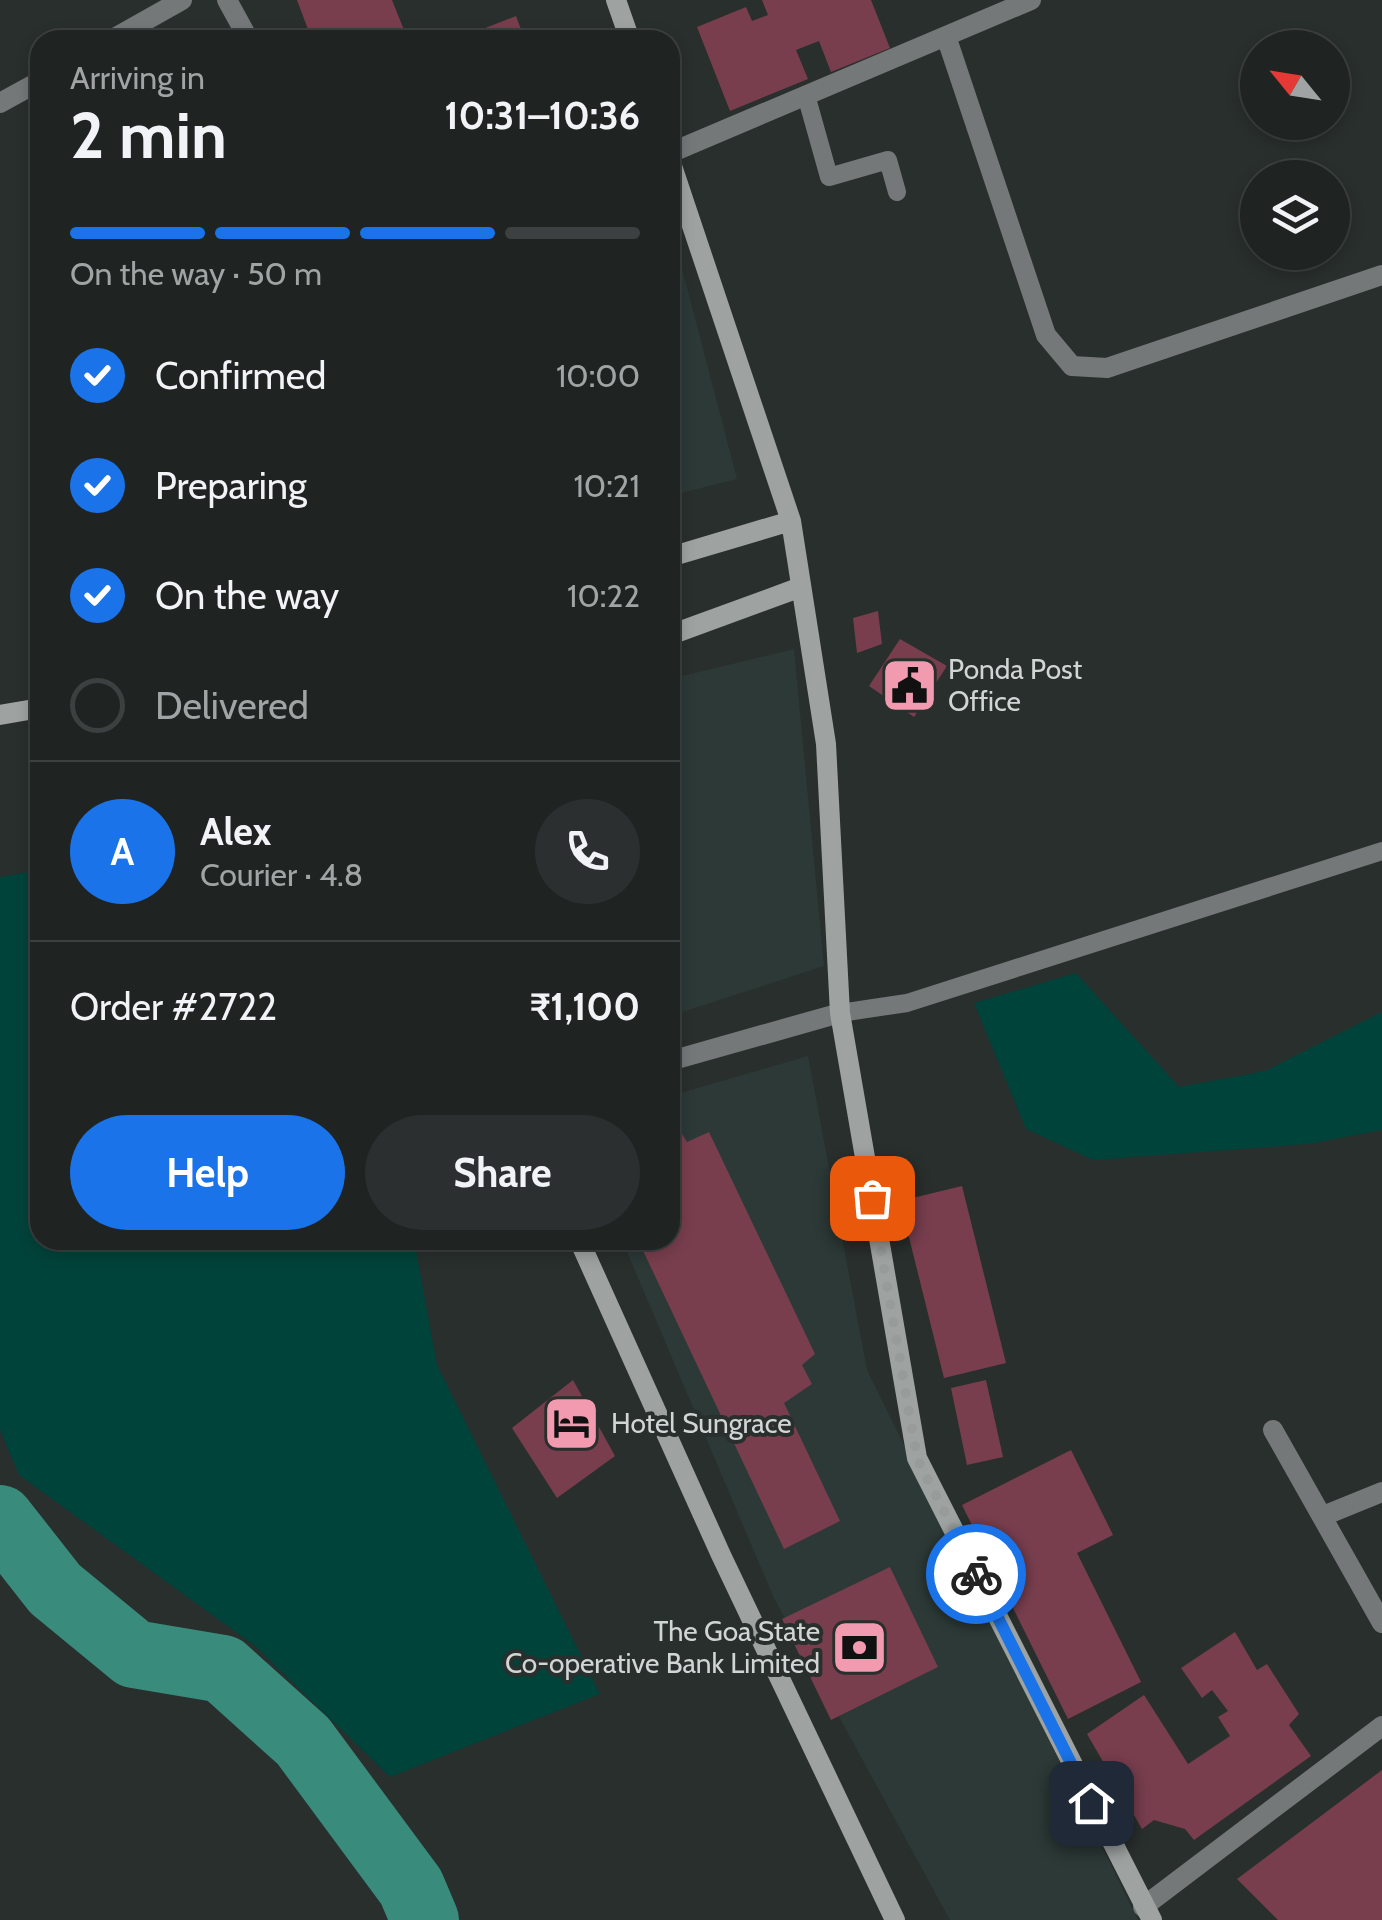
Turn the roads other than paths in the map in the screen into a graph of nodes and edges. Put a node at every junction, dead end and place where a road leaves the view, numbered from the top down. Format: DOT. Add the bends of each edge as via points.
graph roads {
  1 [pos="182,0"];
  2 [pos="227,0"];
  3 [pos="616,0"];
  4 [pos="1031,0"];
  5 [pos="130,30"];
  6 [pos="244,30"];
  7 [pos="626,30"];
  8 [pos="946,36"];
  9 [pos="30,87"];
  10 [pos="806,96"];
  11 [pos="0,104"];
  12 [pos="680,152"];
  13 [pos="680,186"];
  14 [pos="897,192"];
  15 [pos="1382,275"];
  16 [pos="791,521"];
  17 [pos="680,554"];
  18 [pos="801,586"];
  19 [pos="680,630"];
  20 [pos="30,710"];
  21 [pos="0,715"];
  22 [pos="1382,851"];
  23 [pos="840,1013"];
  24 [pos="680,1058"];
  25 [pos="584,1250"];
  26 [pos="1273,1430"];
  27 [pos="1382,1492"];
  28 [pos="1323,1516"];
  29 [pos="1382,1624"];
  30 [pos="1382,1726"];
  31 [pos="1147,1914"];
  32 [pos="895,1920"];
  1 -- 5 [label="street"];
  2 -- 6 [label="street"];
  3 -- 7 [label="main road"];
  4 -- 8 [label="street"];
  8 -- 10 [label="street"];
  8 -- 15 [label="street" via="1046,335 1072,366 1106,368"];
  9 -- 11 [label="street"];
  10 -- 12 [label="street"];
  10 -- 14 [label="lane" via="829,176 888,160"];
  13 -- 16 [label="main road"];
  16 -- 17 [label="main road"];
  16 -- 18 [label="main road"];
  18 -- 19 [label="main road"];
  18 -- 23 [label="main road" via="826,744"];
  20 -- 21 [label="main road"];
  22 -- 23 [label="lane" via="906,1003"];
  23 -- 24 [label="street"];
  23 -- 31 [label="main road" via="917,1458"];
  25 -- 32 [label="main road"];
  26 -- 28 [label="street"];
  27 -- 28 [label="street"];
  28 -- 29 [label="street"];
  30 -- 31 [label="street"];
}
